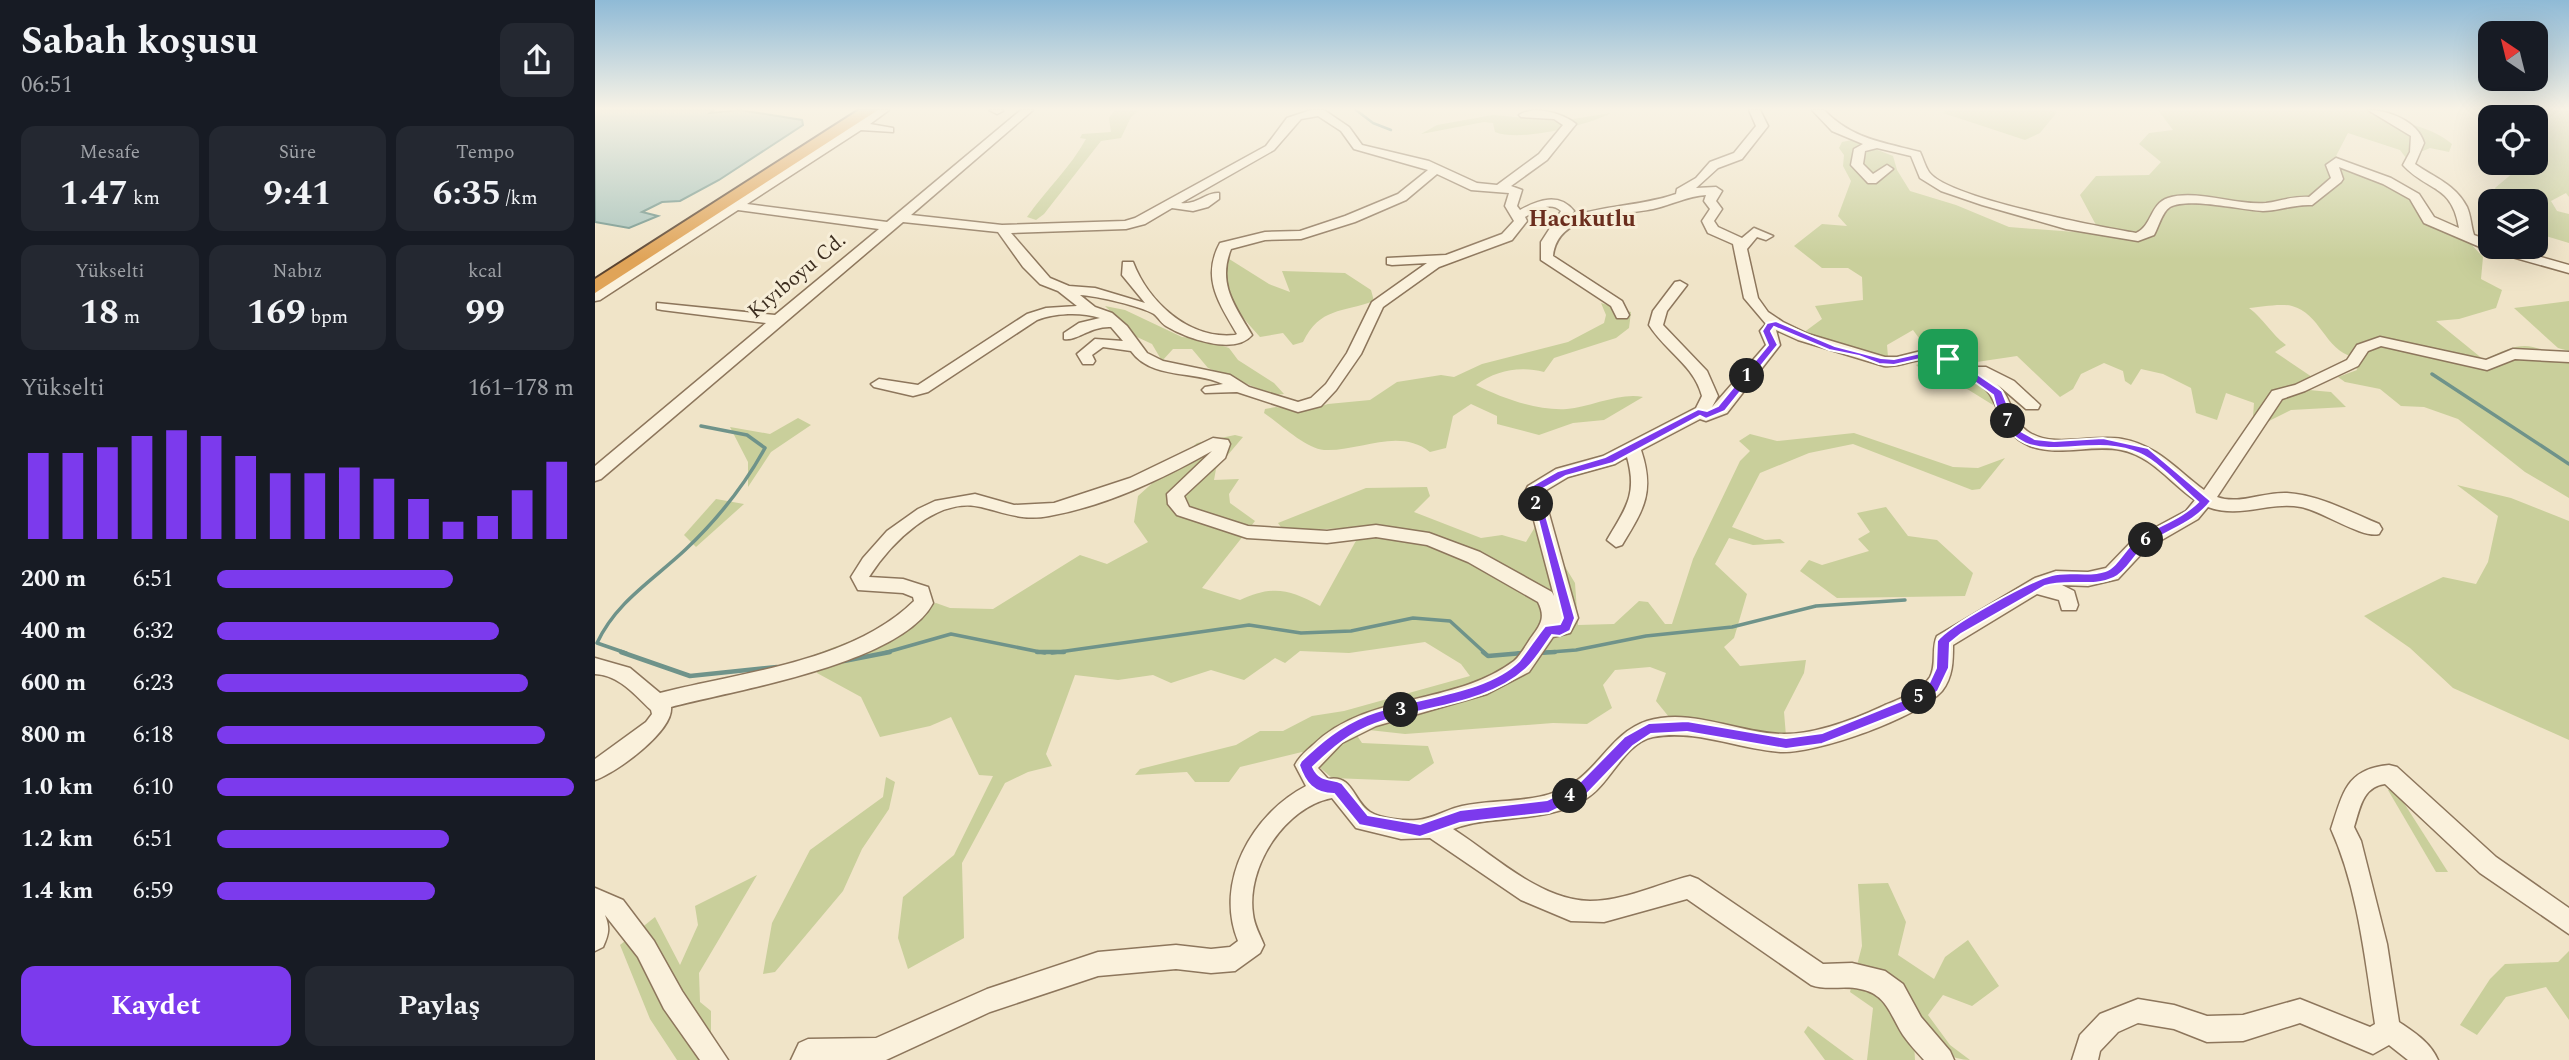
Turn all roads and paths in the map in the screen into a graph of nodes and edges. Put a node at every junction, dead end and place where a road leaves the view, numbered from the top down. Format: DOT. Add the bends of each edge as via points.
graph roads {
  1 [pos="788,159"];
  2 [pos="793,159"];
  3 [pos="799,159"];
  4 [pos="969,159"];
  5 [pos="1249,159"];
  6 [pos="1402,159"];
  7 [pos="1540,159"];
  8 [pos="1726,159"];
  9 [pos="1858,159"];
  10 [pos="1918,159"];
  11 [pos="2413,159"];
  12 [pos="1436,169"];
  13 [pos="1887,169"];
  14 [pos="1502,187"];
  15 [pos="1215,196"];
  16 [pos="1672,197"];
  17 [pos="1169,204"];
  18 [pos="734,206"];
  19 [pos="1520,215"];
  20 [pos="894,222"];
  21 [pos="1064,225"];
  22 [pos="1002,229"];
  23 [pos="1553,235"];
  24 [pos="1766,236"];
  25 [pos="2469,237"];
  26 [pos="1074,239"];
  27 [pos="2478,241"];
  28 [pos="1741,248"];
  29 [pos="1446,258"];
  30 [pos="2537,259"];
  31 [pos="1392,261"];
  32 [pos="1128,265"];
  33 [pos="2569,268"];
  34 [pos="595,276"];
  35 [pos="1679,285"];
  36 [pos="595,287"];
  37 [pos="1066,290"];
  38 [pos="595,297"];
  39 [pos="662,306"];
  40 [pos="1090,310"];
  41 [pos="1157,311"];
  42 [pos="1622,315"];
  43 [pos="777,320"];
  44 [pos="1116,323"];
  45 [pos="1776,323"];
  46 [pos="1069,337"];
  47 [pos="1136,347"];
  48 [pos="2569,357"];
  49 [pos="1948,359"];
  50 [pos="1088,361"];
  51 [pos="879,384"];
  52 [pos="1240,387"];
  53 [pos="1210,390"];
  54 [pos="2032,405"];
  55 [pos="1702,411"];
  56 [pos="1632,446"];
  57 [pos="595,475"];
  58 [pos="2205,501"];
  59 [pos="2372,529"];
  60 [pos="1616,540"];
  61 [pos="2034,587"];
  62 [pos="2069,605"];
  63 [pos="1549,629"];
  64 [pos="595,666"];
  65 [pos="656,703"];
  66 [pos="595,771"];
  67 [pos="1322,788"];
  68 [pos="1431,827"];
  69 [pos="595,900"];
  70 [pos="595,920"];
  71 [pos="2569,922"];
  72 [pos="595,939"];
  73 [pos="2388,1029"];
  74 [pos="715,1060"];
  75 [pos="804,1060"];
  76 [pos="1941,1060"];
  77 [pos="2085,1060"];
  78 [pos="2425,1060"];
  1 -- 34 [label="highway"];
  2 -- 36 [label="highway"];
  3 -- 18 [label="street"];
  4 -- 20 [label="street, Kıyıboyu Cd."];
  5 -- 17 [label="street"];
  6 -- 12 [label="street"];
  7 -- 14 [label="street"];
  8 -- 16 [label="street"];
  9 -- 13 [label="street" via="1857,165 1872,180"];
  10 -- 25 [label="street" via="1924,175 1945,188 2066,225 2138,237 2149,232 2161,207 2172,201 2265,207 2312,201 2337,179 2332,165 2336,163 2387,181 2415,197 2429,220"];
  11 -- 25 [label="street" via="2409,165 2445,184 2463,209"];
  12 -- 14 [label="street" via="1475,187"];
  12 -- 41 [label="street" via="1402,197 1350,219 1301,235 1265,236 1225,246 1216,265 1220,294 1243,338 1228,341 1192,332"];
  14 -- 19 [label="street" via="1516,190 1511,205"];
  15 -- 17 [label="street" via="1193,209"];
  16 -- 23 [label="street" via="1658,204 1590,215"];
  16 -- 28 [label="street" via="1716,191 1710,201 1716,209 1708,221 1713,230 1739,242"];
  17 -- 21 [label="street" via="1126,225"];
  18 -- 20 [label="street"];
  18 -- 38 [label="street"];
  19 -- 23 [label="street" via="1546,203 1567,208"];
  19 -- 29 [label="street" via="1521,221 1507,236"];
  20 -- 22 [label="street"];
  20 -- 43 [label="street, Kıyıboyu Cd."];
  21 -- 22 [label="street"];
  21 -- 26 [label="street"];
  22 -- 37 [label="street" via="1045,281"];
  23 -- 42 [label="street" via="1545,248 1546,257 1617,304"];
  24 -- 28 [label="street" via="1754,232"];
  25 -- 27 [label="street"];
  28 -- 45 [label="street" via="1748,293 1757,309"];
  29 -- 31 [label="street"];
  29 -- 52 [label="street" via="1377,305 1354,354 1316,402 1298,407"];
  30 -- 33 [label="street"];
  32 -- 41 [label="street" via="1129,274"];
  35 -- 55 [label="street" via="1660,310 1656,325 1705,376 1710,396"];
  37 -- 40 [label="street"];
  37 -- 41 [label="street" via="1095,292"];
  39 -- 43 [label="street"];
  40 -- 44 [label="street"];
  40 -- 51 [label="street" via="1032,317 923,389"];
  43 -- 57 [label="street, Kıyıboyu Cd."];
  44 -- 46 [label="street" via="1099,321"];
  44 -- 47 [label="street"];
  45 -- 49 [label="street" via="1832,348 1879,361 1934,353"];
  45 -- 55 [label="street" via="1767,331 1773,345 1721,409 1706,416"];
  47 -- 50 [label="street" via="1100,342 1084,354"];
  47 -- 52 [label="street" via="1159,365 1205,372"];
  48 -- 58 [label="street" via="2513,354 2487,365 2397,343 2371,343 2353,363 2277,394"];
  49 -- 54 [label="street" via="1995,376"];
  49 -- 58 [label="street" via="1998,393 2013,432 2033,442 2103,442 2144,451"];
  52 -- 53 [label="street"];
  55 -- 56 [label="street"];
  56 -- 60 [label="street" via="1642,499"];
  56 -- 63 [label="street" via="1609,460 1562,474 1534,489 1569,618 1560,631"];
  58 -- 59 [label="street" via="2235,507 2291,499 2326,508"];
  58 -- 61 [label="street" via="2192,514 2140,544 2112,574 2056,578"];
  61 -- 62 [label="street" via="2067,596"];
  61 -- 68 [label="street" via="1944,641 1940,678 1911,703 1822,739 1786,744 1687,726 1649,729 1628,741 1581,790 1549,806 1460,816"];
  63 -- 65 [label="street" via="1552,612 1545,597 1474,557 1429,539 1376,531 1327,537 1247,532 1183,511 1175,494 1219,454 1222,444 1213,443 1150,474 1053,510 1025,513 976,499 932,508 914,517 860,577 864,585 903,586 921,592 924,603 914,618 865,644 814,663"];
  63 -- 67 [label="street" via="1522,666 1500,680 1371,719 1335,737 1306,765"];
  64 -- 65 [label="street" via="627,676"];
  65 -- 66 [label="street" via="662,716 653,728"];
  67 -- 68 [label="street" via="1337,787 1364,821 1420,831"];
  67 -- 75 [label="street" via="1288,810 1252,858 1240,913 1252,945 1235,959 1177,957 1098,964 987,1001 877,1051 808,1052"];
  68 -- 76 [label="street" via="1496,873 1557,906 1589,912 1691,887 1820,976 1876,980 1894,993 1912,1026"];
  69 -- 74 [label="street" via="615,908 631,928"];
  70 -- 72 [label="street" via="599,928"];
  71 -- 73 [label="street" via="2488,865 2389,774 2369,775 2357,786 2342,829 2350,841 2375,944"];
  73 -- 77 [label="street" via="2373,1041 2300,1011 2243,1028 2207,1029 2139,1011 2109,1023 2089,1044"];
  73 -- 78 [label="street"];
}
